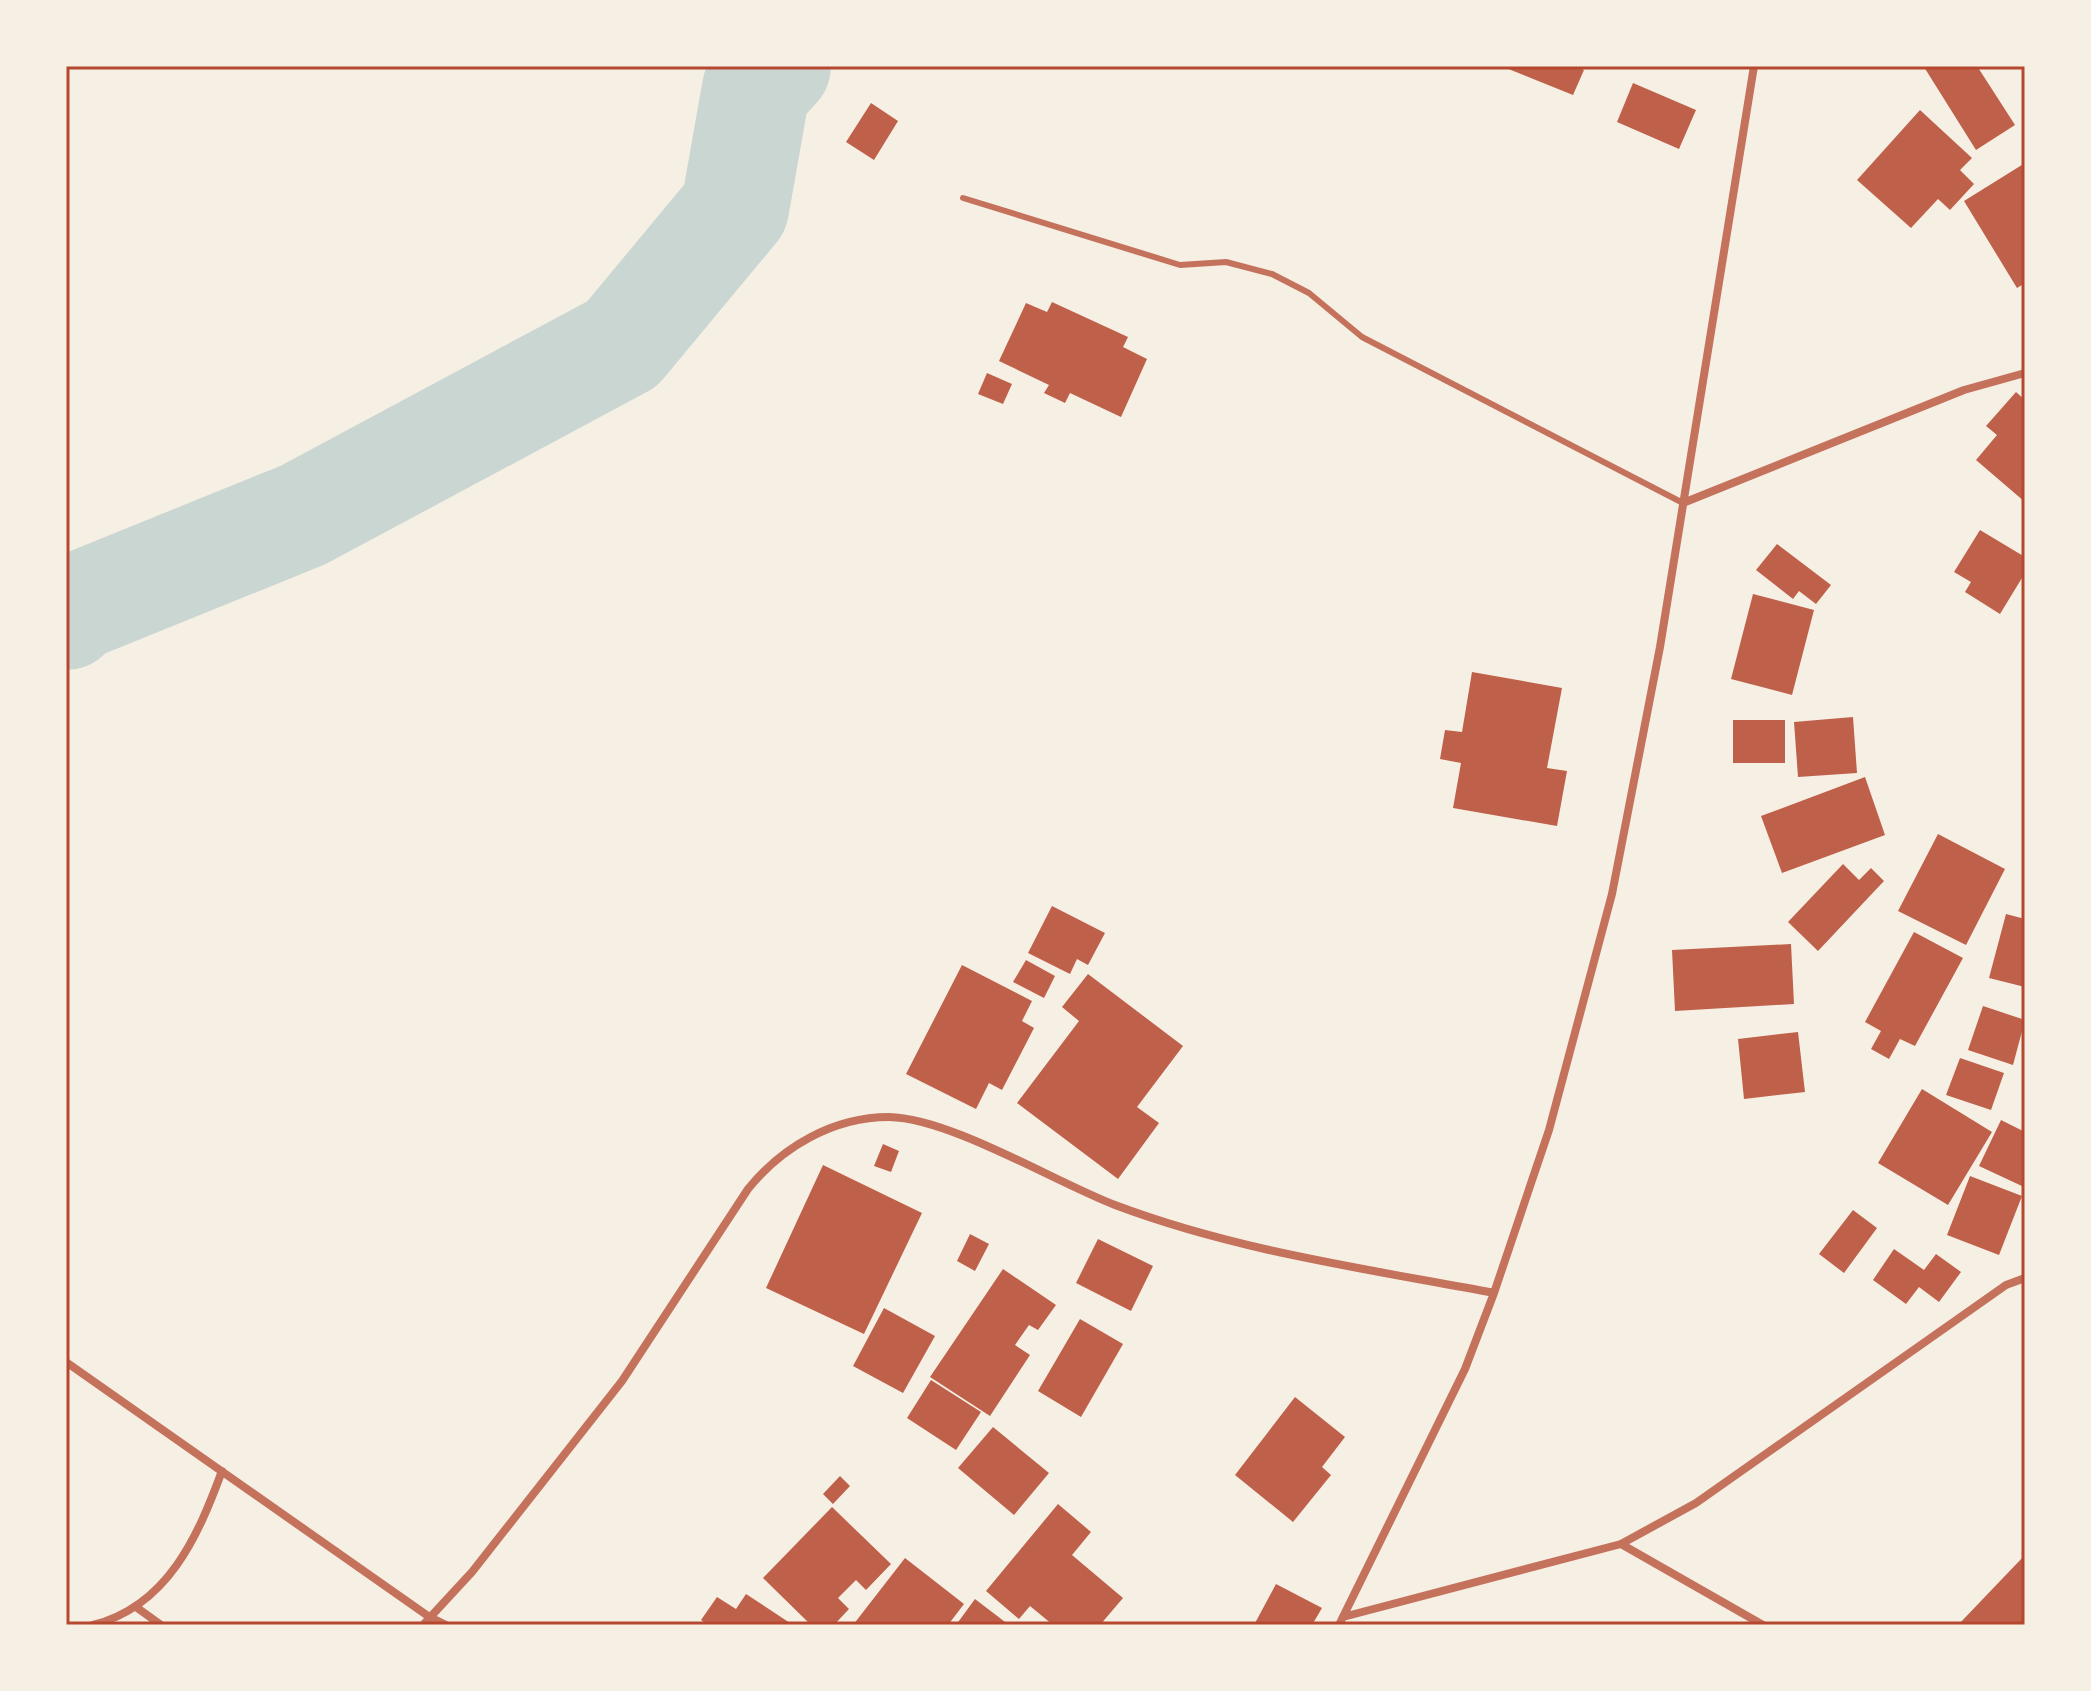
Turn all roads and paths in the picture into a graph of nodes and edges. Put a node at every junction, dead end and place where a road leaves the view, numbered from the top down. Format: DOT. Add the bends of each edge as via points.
graph roads {
  1 [pos="1754,66"];
  2 [pos="963,198"];
  3 [pos="2025,373"];
  4 [pos="1683,503"];
  5 [pos="2025,1278"];
  6 [pos="1494,1293"];
  7 [pos="66,1362"];
  8 [pos="222,1471"];
  9 [pos="1621,1544"];
  10 [pos="136,1607"];
  11 [pos="425,1621"];
  12 [pos="1341,1621"];
  13 [pos="93,1625"];
  14 [pos="161,1625"];
  15 [pos="446,1625"];
  16 [pos="1763,1625"];
  1 -- 4 [label="street"];
  2 -- 4 [label="lane" via="1180,265 1226,262 1272,274 1309,293 1362,337"];
  3 -- 4 [label="street" via="1964,390"];
  4 -- 6 [label="street" via="1612,894 1549,1130"];
  5 -- 9 [label="street" via="2006,1285 1696,1503"];
  6 -- 11 [label="street" via="1245,1246 1115,1205 931,1124 889,1117 852,1123 798,1141 770,1162 622,1381 472,1572"];
  6 -- 12 [label="street" via="1465,1369"];
  7 -- 8 [label="street"];
  8 -- 10 [label="street" via="199,1533 173,1572"];
  8 -- 11 [label="street"];
  9 -- 12 [label="street"];
  9 -- 16 [label="street"];
  10 -- 13 [label="street"];
  10 -- 14 [label="street"];
  11 -- 15 [label="street"];
}
